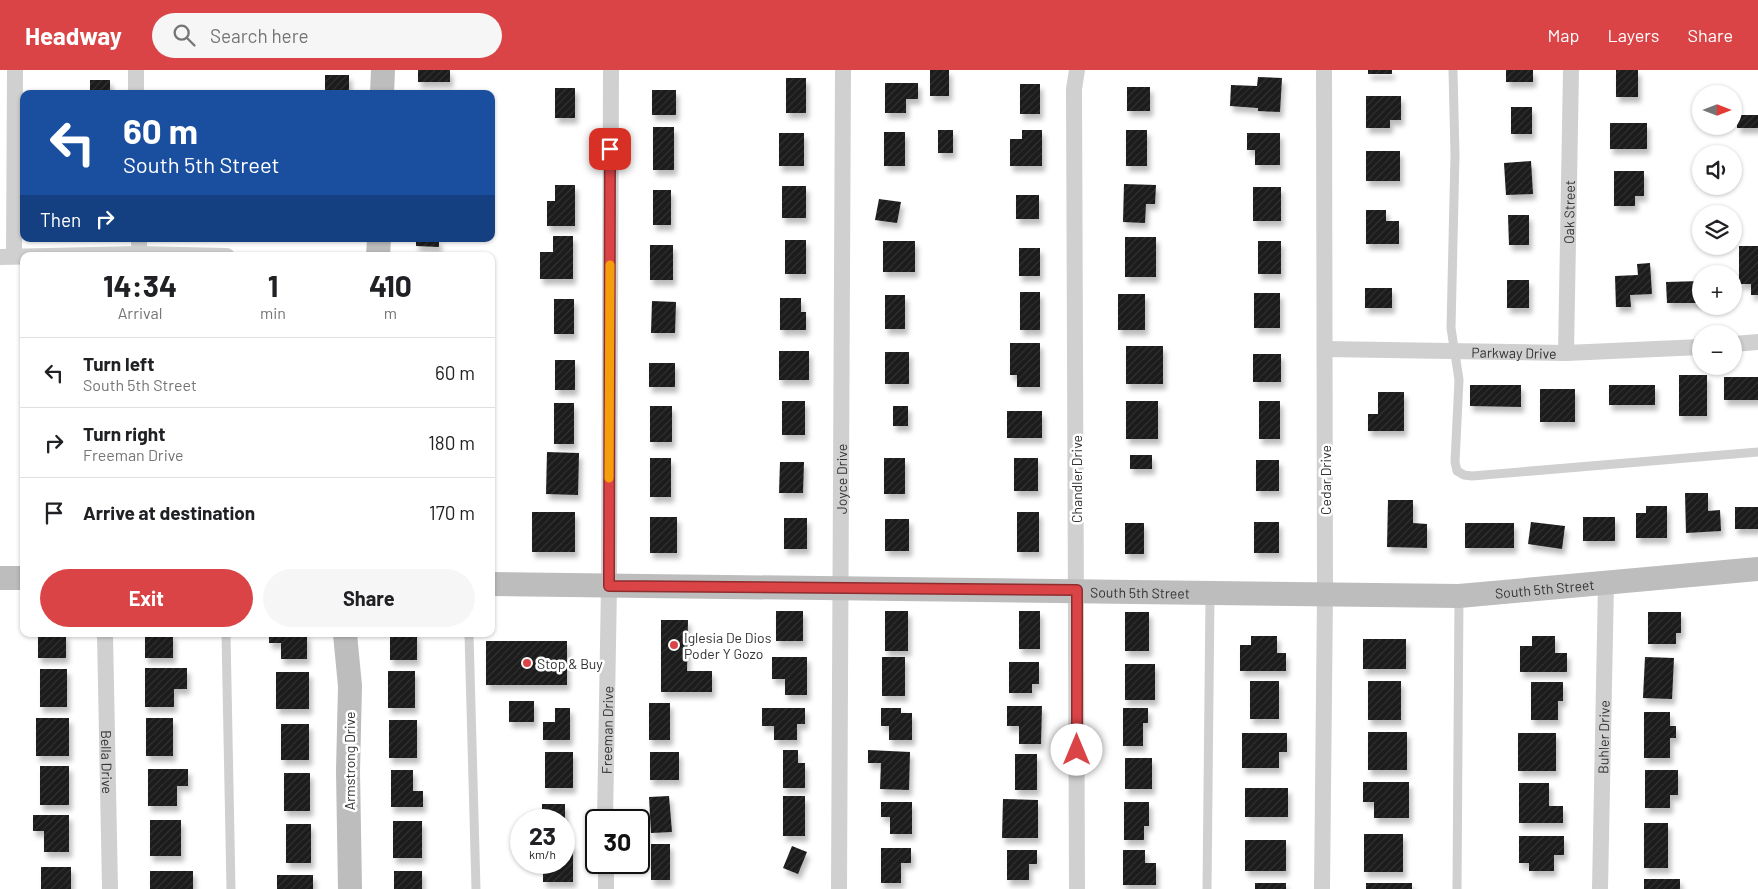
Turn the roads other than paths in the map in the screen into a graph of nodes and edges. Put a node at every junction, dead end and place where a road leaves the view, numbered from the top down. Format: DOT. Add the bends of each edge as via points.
graph roads {
  1 [pos="15,70"];
  2 [pos="136,70"];
  3 [pos="383,70"];
  4 [pos="611,70"];
  5 [pos="843,70"];
  6 [pos="1077,70"];
  7 [pos="1324,70"];
  8 [pos="1453,70"];
  9 [pos="1571,70"];
  10 [pos="136,90"];
  11 [pos="382,90"];
  12 [pos="139,246"];
  13 [pos="60,252"];
  14 [pos="192,252"];
  15 [pos="20,255"];
  16 [pos="7,256"];
  17 [pos="1758,342"];
  18 [pos="1742,343"];
  19 [pos="1692,347"];
  20 [pos="1325,349"];
  21 [pos="1455,353"];
  22 [pos="1566,353"];
  23 [pos="1758,452"];
  24 [pos="1758,569"];
  25 [pos="0,578"];
  26 [pos="20,578"];
  27 [pos="1606,583"];
  28 [pos="495,584"];
  29 [pos="609,586"];
  30 [pos="842,589"];
  31 [pos="1077,590"];
  32 [pos="1210,592"];
  33 [pos="1325,594"];
  34 [pos="1459,596"];
  35 [pos="105,637"];
  36 [pos="226,637"];
  37 [pos="346,637"];
  38 [pos="469,637"];
  39 [pos="606,809"];
  40 [pos="606,874"];
  41 [pos="110,889"];
  42 [pos="231,889"];
  43 [pos="350,889"];
  44 [pos="476,889"];
  45 [pos="606,889"];
  46 [pos="839,889"];
  47 [pos="1077,889"];
  48 [pos="1207,889"];
  49 [pos="1322,889"];
  50 [pos="1457,889"];
  51 [pos="1600,889"];
  1 -- 16 [label="street"];
  2 -- 10 [label="street"];
  3 -- 11 [label="street"];
  4 -- 29 [label="street, Freeman Drive"];
  5 -- 30 [label="street, Joyce Drive"];
  6 -- 31 [label="street, Chandler Drive" via="1074,89"];
  7 -- 20 [label="street, Cedar Drive"];
  8 -- 21 [label="lane" via="1455,155 1451,328"];
  9 -- 22 [label="street, Oak Street"];
  12 -- 13 [label="street"];
  12 -- 14 [label="street"];
  15 -- 16 [label="street"];
  17 -- 18 [label="street"];
  19 -- 22 [label="street, Parkway Drive"];
  20 -- 21 [label="street, Parkway Drive"];
  20 -- 33 [label="street, Cedar Drive"];
  21 -- 22 [label="street, Parkway Drive"];
  21 -- 23 [label="lane" via="1458,380 1455,462 1457,471 1464,475"];
  24 -- 27 [label="street, South 5th Street"];
  25 -- 26 [label="street"];
  27 -- 34 [label="street, South 5th Street"];
  27 -- 51 [label="street, Buhler Drive"];
  28 -- 29 [label="street, South 5th Street"];
  29 -- 30 [label="street, South 5th Street"];
  29 -- 39 [label="street, Freeman Drive"];
  30 -- 31 [label="street, South 5th Street"];
  30 -- 46 [label="street, Joyce Drive"];
  31 -- 32 [label="street, South 5th Street"];
  31 -- 47 [label="street, Chandler Drive"];
  32 -- 33 [label="street, South 5th Street"];
  32 -- 48 [label="lane"];
  33 -- 34 [label="street, South 5th Street"];
  33 -- 49 [label="street, Cedar Drive"];
  34 -- 50 [label="lane"];
  35 -- 41 [label="street, Bella Drive"];
  36 -- 42 [label="lane"];
  37 -- 43 [label="street, Armstrong Drive" via="350,686"];
  38 -- 44 [label="lane"];
  40 -- 45 [label="street"];
}
